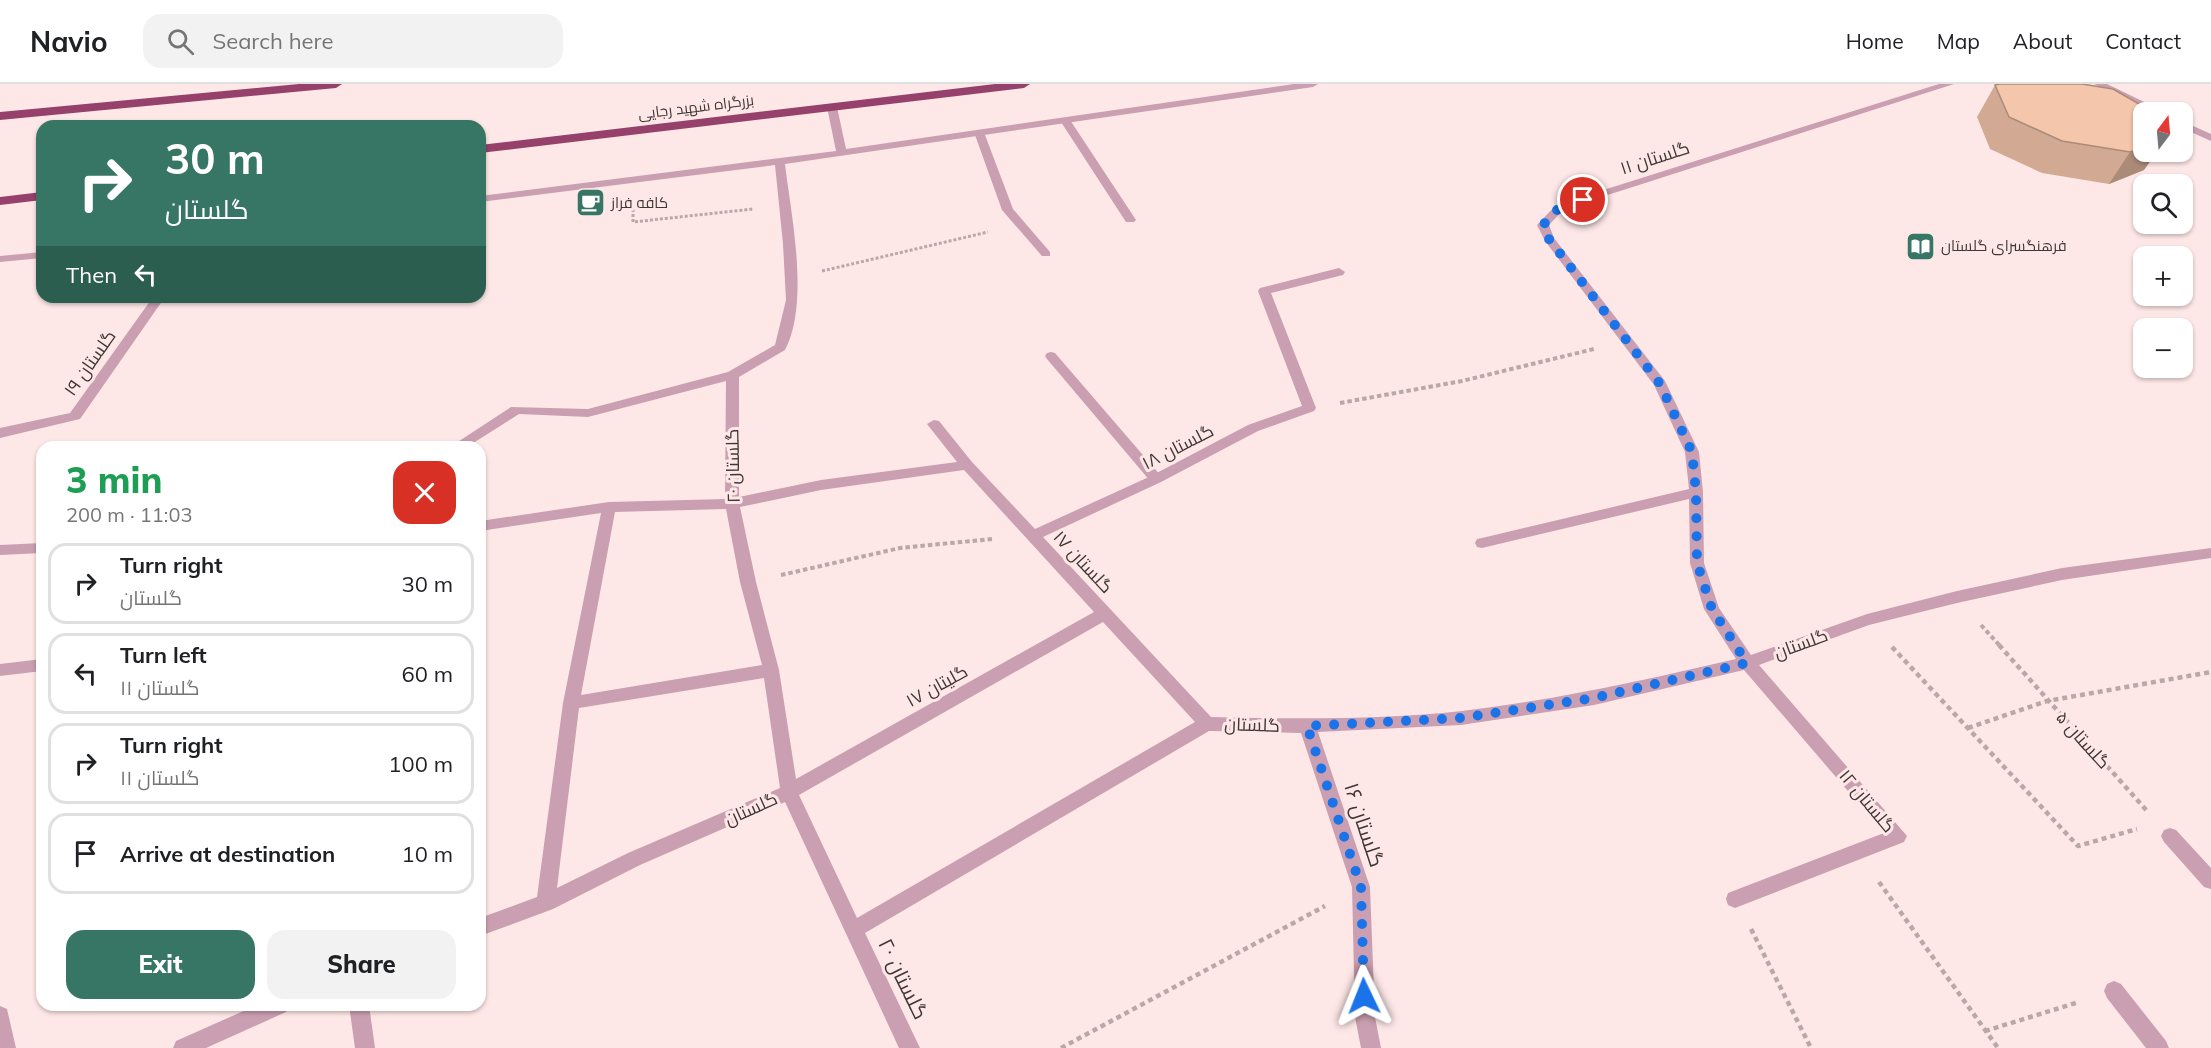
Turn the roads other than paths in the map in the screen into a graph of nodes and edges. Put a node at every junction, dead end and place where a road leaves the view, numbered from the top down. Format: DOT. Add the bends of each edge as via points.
graph roads {
  1 [pos="336,84"];
  2 [pos="1024,84"];
  3 [pos="1313,84"];
  4 [pos="1949,84"];
  5 [pos="2104,84"];
  6 [pos="2140,102"];
  7 [pos="832,107"];
  8 [pos="0,116"];
  9 [pos="1066,122"];
  10 [pos="2193,129"];
  11 [pos="980,135"];
  12 [pos="2211,138"];
  13 [pos="486,148"];
  14 [pos="842,154"];
  15 [pos="780,163"];
  16 [pos="0,192"];
  17 [pos="36,194"];
  18 [pos="36,195"];
  19 [pos="486,198"];
  20 [pos="0,201"];
  21 [pos="1130,220"];
  22 [pos="1047,254"];
  23 [pos="36,256"];
  24 [pos="0,259"];
  25 [pos="1339,272"];
  26 [pos="155,303"];
  27 [pos="1051,356"];
  28 [pos="733,375"];
  29 [pos="934,424"];
  30 [pos="0,433"];
  31 [pos="467,441"];
  32 [pos="967,465"];
  33 [pos="1156,479"];
  34 [pos="1696,492"];
  35 [pos="732,504"];
  36 [pos="609,507"];
  37 [pos="486,525"];
  38 [pos="1032,536"];
  39 [pos="1482,543"];
  40 [pos="36,548"];
  41 [pos="0,550"];
  42 [pos="2211,553"];
  43 [pos="1104,614"];
  44 [pos="1747,663"];
  45 [pos="36,667"];
  46 [pos="0,670"];
  47 [pos="771,670"];
  48 [pos="571,703"];
  49 [pos="1208,724"];
  50 [pos="1307,726"];
  51 [pos="789,792"];
  52 [pos="2164,830"];
  53 [pos="2211,881"];
  54 [pos="1736,899"];
  55 [pos="546,903"];
  56 [pos="486,925"];
  57 [pos="853,930"];
  58 [pos="2114,991"];
  59 [pos="266,1011"];
  60 [pos="361,1011"];
  61 [pos="0,1016"];
  62 [pos="6,1048"];
  63 [pos="183,1048"];
  64 [pos="365,1048"];
  65 [pos="910,1048"];
  66 [pos="1371,1048"];
  67 [pos="2159,1048"];
  1 -- 8 [label="highway"];
  2 -- 7 [label="highway, بزرگراه شهید رجایی"];
  3 -- 9 [label="street"];
  4 -- 34 [label="street, گلستان ۱۱" via="1560,207 1543,225 1549,239 1660,384 1692,452"];
  5 -- 6 [label="street"];
  7 -- 13 [label="highway, بزرگراه شهید رجایی"];
  7 -- 14 [label="street"];
  9 -- 11 [label="street"];
  9 -- 21 [label="street"];
  10 -- 12 [label="street"];
  11 -- 14 [label="street"];
  11 -- 22 [label="street" via="1008,210"];
  14 -- 15 [label="street"];
  15 -- 19 [label="street"];
  15 -- 28 [label="street" via="792,300 781,346"];
  16 -- 17 [label="highway"];
  18 -- 20 [label="highway"];
  23 -- 24 [label="street"];
  25 -- 33 [label="street, گلستان ۱۸" via="1264,291 1309,408 1253,428"];
  26 -- 30 [label="street, گلستان ۱۹" via="75,416"];
  27 -- 33 [label="street"];
  28 -- 31 [label="street" via="588,413 516,410"];
  28 -- 35 [label="street, گلستان ۲۰"];
  29 -- 32 [label="street, گلستان ۱۷"];
  32 -- 35 [label="street" via="821,485"];
  32 -- 38 [label="street, گلستان ۱۷"];
  33 -- 38 [label="street, گلستان ۱۸"];
  34 -- 39 [label="street"];
  34 -- 44 [label="street, گلستان ۱۱" via="1697,563 1712,609"];
  35 -- 36 [label="street"];
  35 -- 47 [label="street, گلستان ۲۰"];
  36 -- 37 [label="street"];
  36 -- 48 [label="street"];
  38 -- 43 [label="street, گلستان ۱۷"];
  40 -- 41 [label="street"];
  42 -- 44 [label="street, گلستان" via="2062,574 1957,597 1867,620"];
  43 -- 49 [label="street, گلستان ۱۷"];
  43 -- 51 [label="street, گلیتان ۱۷"];
  44 -- 50 [label="street, گلستان" via="1594,698 1461,718"];
  44 -- 54 [label="street, گلستان ۱۲" via="1898,836"];
  45 -- 46 [label="street"];
  47 -- 48 [label="street"];
  47 -- 51 [label="street, گلستان ۲۰"];
  48 -- 55 [label="street"];
  49 -- 50 [label="street, گلستان"];
  49 -- 57 [label="street, گلستان"];
  50 -- 66 [label="street, گلستان ۱۶" via="1361,887 1365,1017"];
  51 -- 55 [label="street, گلستان"];
  51 -- 57 [label="street, گلستان"];
  52 -- 53 [label="street"];
  55 -- 56 [label="street, گلستان"];
  57 -- 65 [label="street, گلستان ۲۰"];
  58 -- 67 [label="street"];
  59 -- 63 [label="street"];
  60 -- 64 [label="street"];
  61 -- 62 [label="street"];
}
